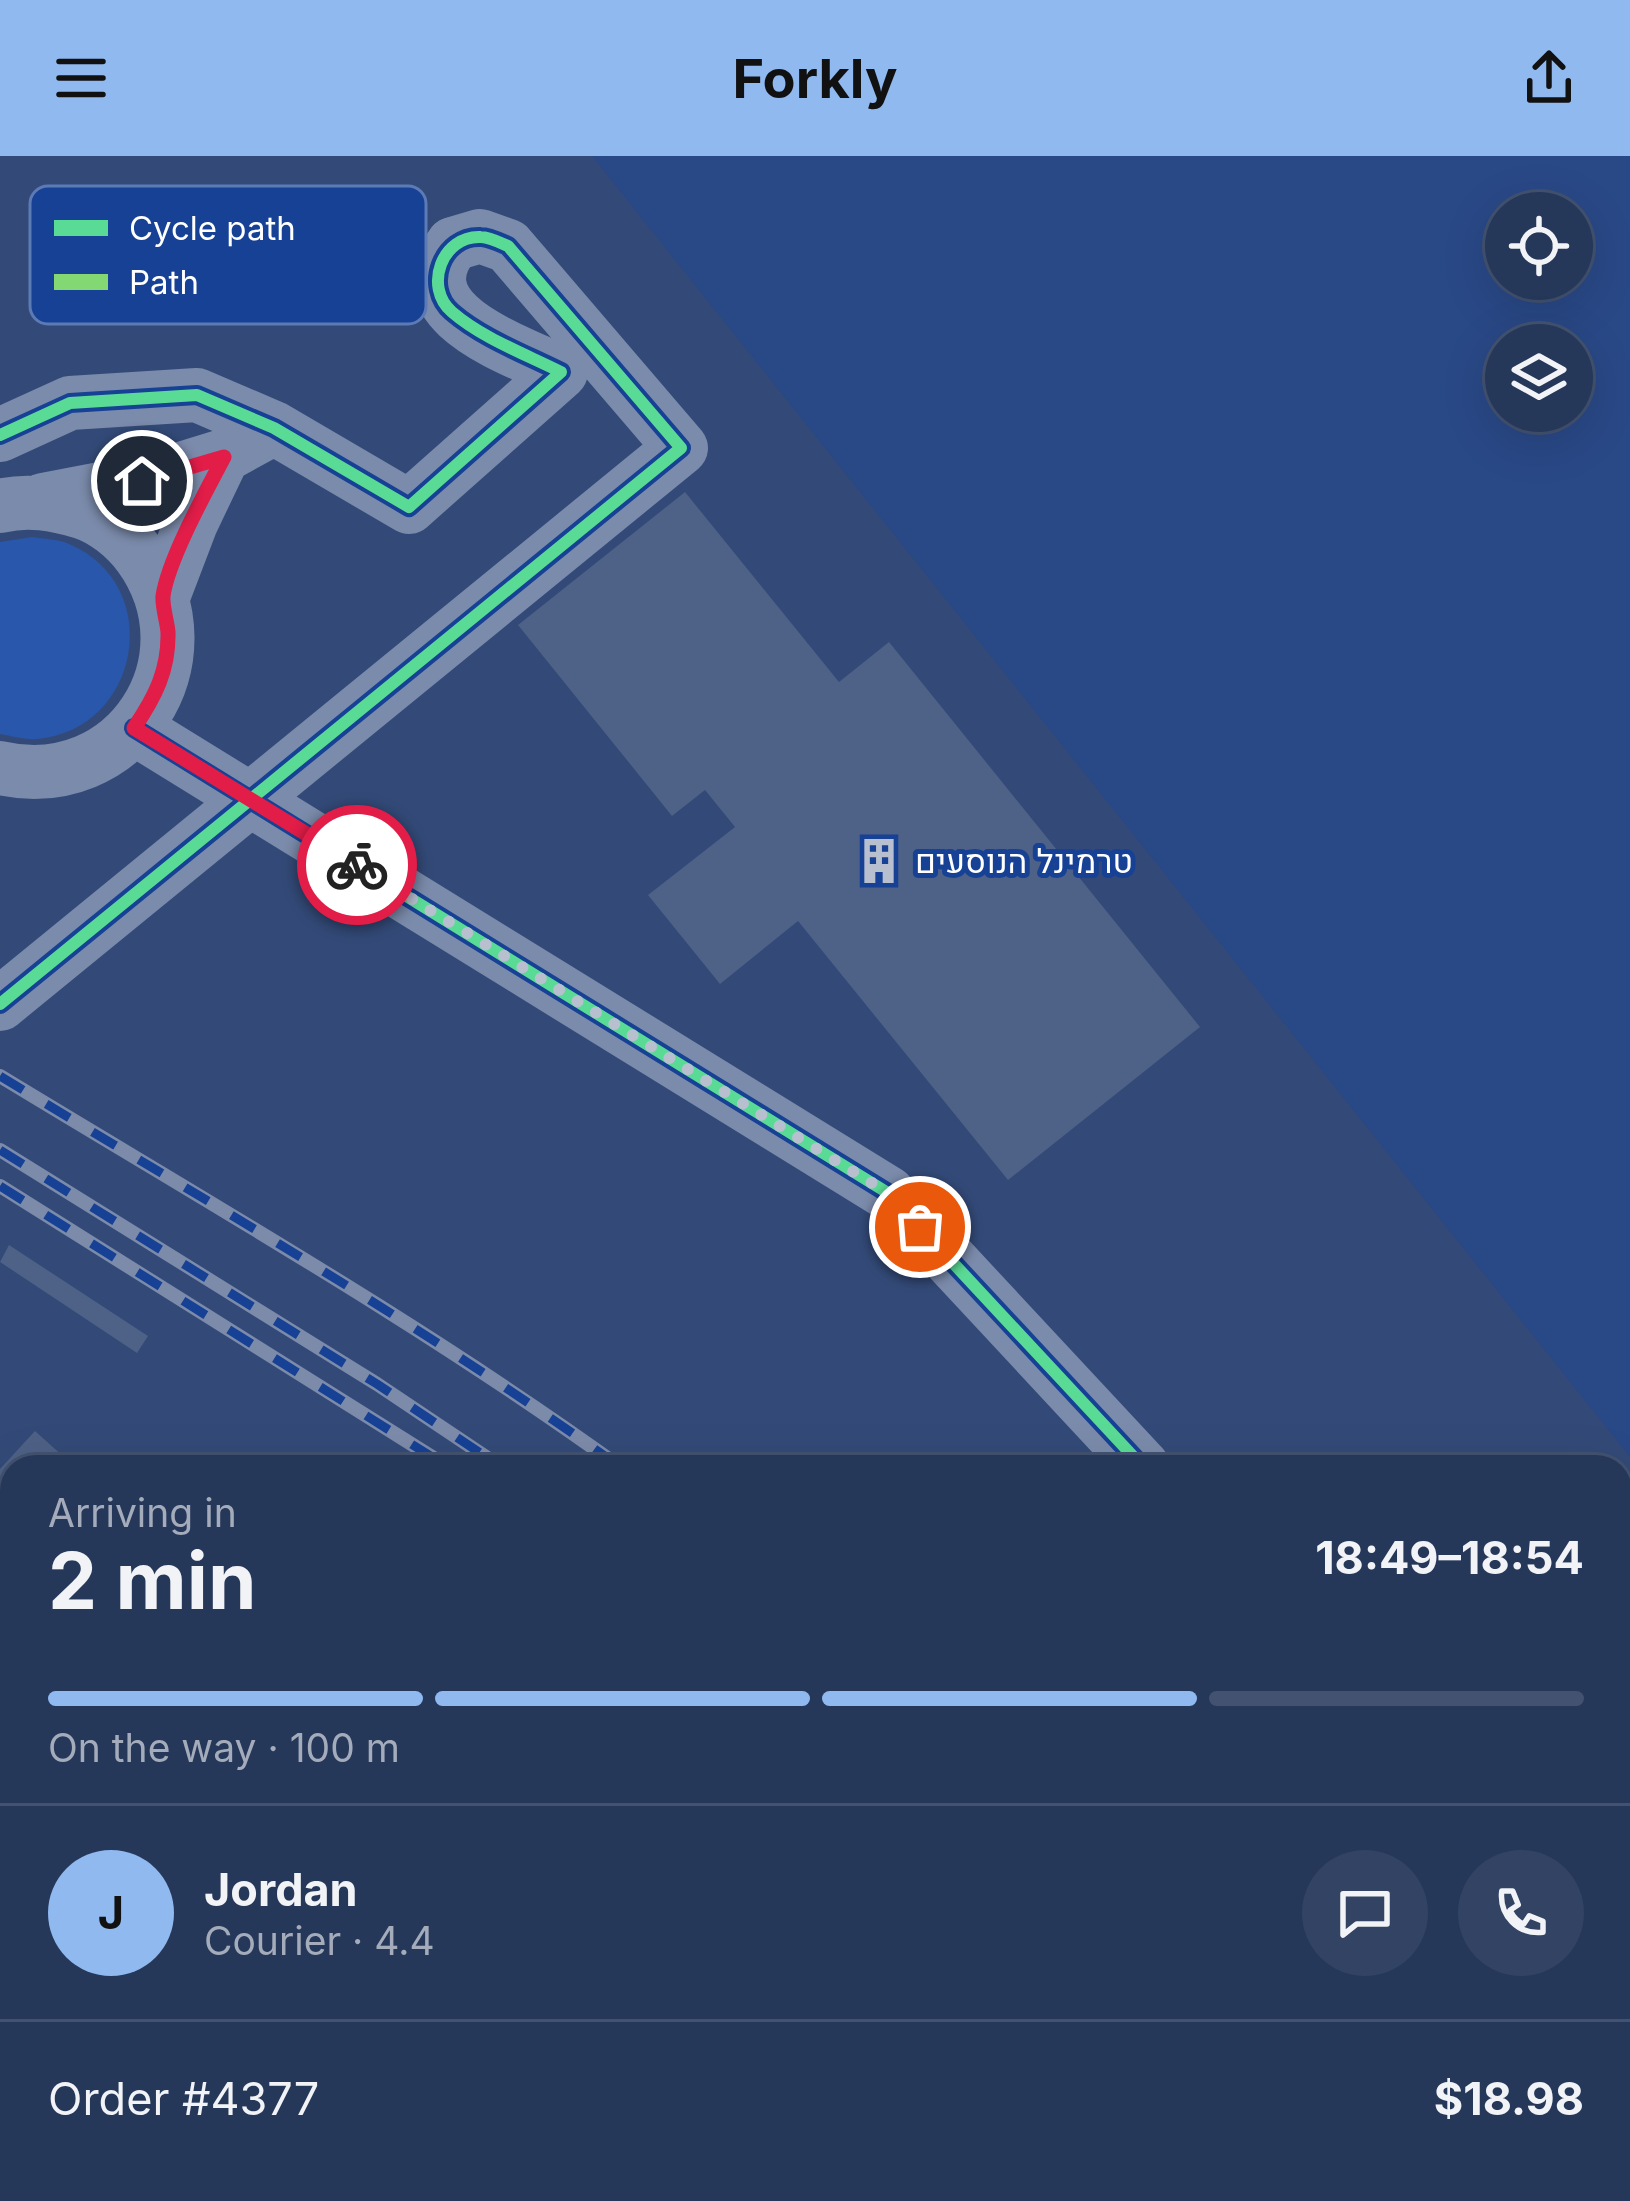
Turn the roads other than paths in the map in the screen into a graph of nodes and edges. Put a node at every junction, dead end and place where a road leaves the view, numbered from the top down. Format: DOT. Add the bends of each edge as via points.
graph roads {
  1 [pos="274,428"];
  2 [pos="0,434"];
  3 [pos="224,457"];
  4 [pos="14,505"];
  5 [pos="162,598"];
  6 [pos="134,728"];
  7 [pos="0,768"];
  8 [pos="0,1004"];
  9 [pos="1132,1455"];
  1 -- 2 [label="street" via="197,395 70,403"];
  1 -- 3 [label="street"];
  1 -- 8 [label="street, bridge" via="409,507 561,372 446,308 440,262 453,244 480,236 508,246 681,448"];
  3 -- 4 [label="street"];
  3 -- 5 [label="street"];
  4 -- 5 [label="street" via="52,503 95,516 131,544"];
  5 -- 6 [label="street" via="168,655 157,694"];
  6 -- 7 [label="street" via="102,755 63,770"];
  6 -- 9 [label="street" via="888,1193"];
}
